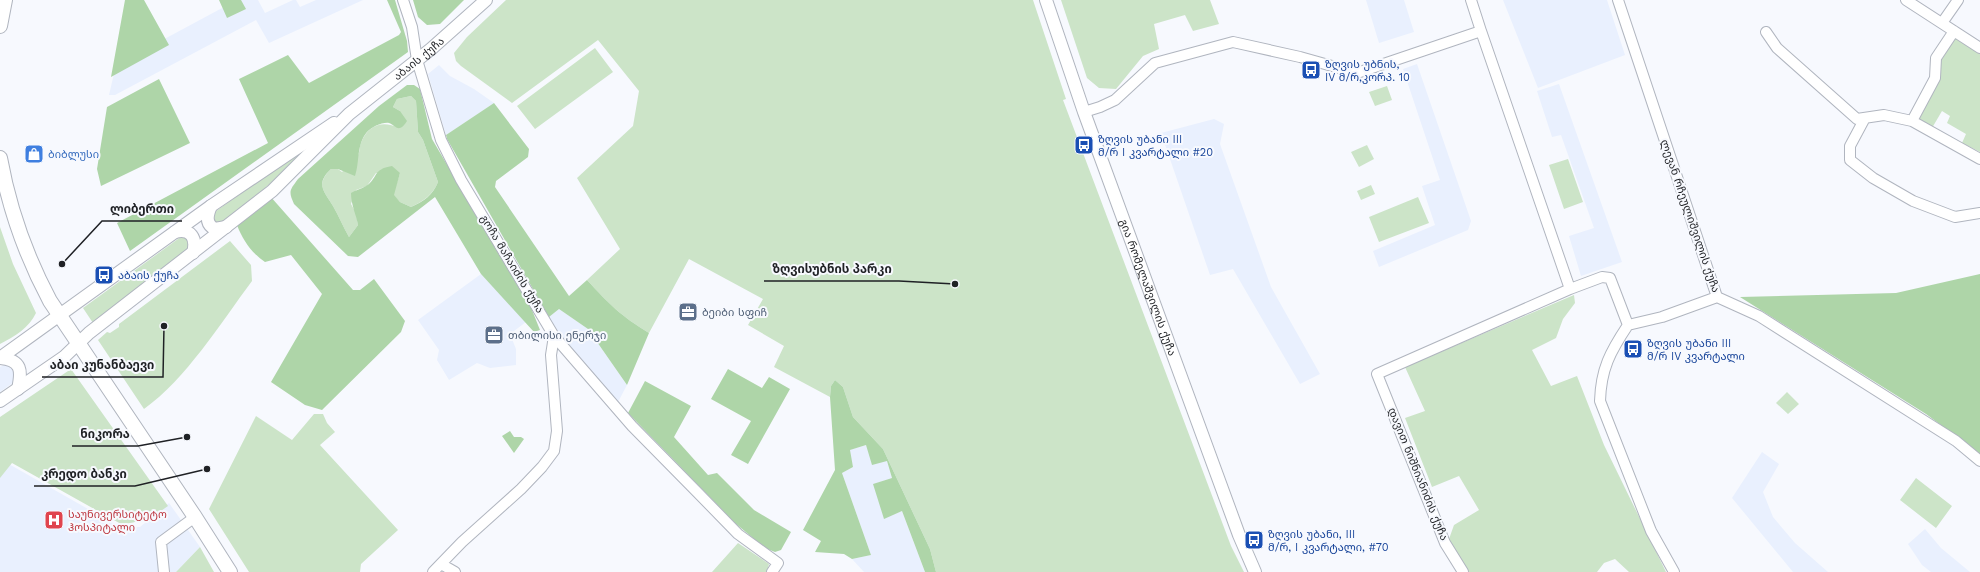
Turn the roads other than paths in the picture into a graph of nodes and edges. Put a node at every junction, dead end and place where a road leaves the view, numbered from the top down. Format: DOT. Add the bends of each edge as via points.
graph roads {
  1 [pos="5,0"];
  2 [pos="403,0"];
  3 [pos="486,0"];
  4 [pos="1046,0"];
  5 [pos="1471,0"];
  6 [pos="1618,0"];
  7 [pos="1906,0"];
  8 [pos="1958,0"];
  9 [pos="1942,23"];
  10 [pos="0,26"];
  11 [pos="1481,31"];
  12 [pos="1954,31"];
  13 [pos="1766,32"];
  14 [pos="1980,48"];
  15 [pos="417,60"];
  16 [pos="1084,112"];
  17 [pos="349,114"];
  18 [pos="1865,118"];
  19 [pos="1912,121"];
  20 [pos="0,158"];
  21 [pos="1980,159"];
  22 [pos="211,206"];
  23 [pos="1980,213"];
  24 [pos="226,228"];
  25 [pos="175,232"];
  26 [pos="194,253"];
  27 [pos="1570,289"];
  28 [pos="1717,297"];
  29 [pos="60,316"];
  30 [pos="1628,325"];
  31 [pos="554,336"];
  32 [pos="79,343"];
  33 [pos="0,358"];
  34 [pos="18,389"];
  35 [pos="0,401"];
  36 [pos="1980,461"];
  37 [pos="195,517"];
  38 [pos="441,564"];
  39 [pos="164,572"];
  40 [pos="230,572"];
  41 [pos="433,572"];
  42 [pos="455,572"];
  43 [pos="772,572"];
  44 [pos="1255,572"];
  45 [pos="1462,572"];
  46 [pos="1674,572"];
  1 -- 10 [label="main road"];
  2 -- 15 [label="street, გოჩა მაჩაიძის ქუჩა" via="412,27"];
  3 -- 15 [label="street, აბაის ქუჩა"];
  4 -- 16 [label="street, გია რომელაშვილის ქუჩა"];
  5 -- 11 [label="street"];
  6 -- 28 [label="street, ლევან რჩეულიშვილის ქუჩა"];
  7 -- 9 [label="street"];
  8 -- 9 [label="street"];
  9 -- 12 [label="street"];
  11 -- 16 [label="street" via="1357,73 1233,42 1155,62 1115,100"];
  11 -- 27 [label="street"];
  12 -- 14 [label="street"];
  12 -- 19 [label="street" via="1936,58 1935,78"];
  13 -- 18 [label="street" via="1777,48 1857,119"];
  15 -- 17 [label="street, აბაის ქუჩა"];
  15 -- 31 [label="street, გოჩა მაჩაიძის ქუჩა" via="441,140 461,180"];
  16 -- 44 [label="street, გია რომელაშვილის ქუჩა" via="1239,535"];
  17 -- 22 [label="street, აბაის ქუჩა"];
  17 -- 24 [label="street, აბაის ქუჩა" via="272,191"];
  18 -- 19 [label="street" via="1884,116"];
  18 -- 23 [label="street" via="1850,146 1850,160 1873,178 1913,201 1955,217"];
  19 -- 21 [label="street"];
  20 -- 29 [label="main road" via="8,196 25,249 36,276"];
  22 -- 24 [label="street" via="208,224 215,229"];
  22 -- 25 [label="street, აბაის ქუჩა"];
  24 -- 26 [label="street, აბაის ქუჩა"];
  25 -- 26 [label="street" via="182,230 191,233 196,244"];
  25 -- 29 [label="street, აბაის ქუჩა"];
  26 -- 32 [label="street, აბაის ქუჩა"];
  27 -- 30 [label="street" via="1602,277 1610,278"];
  27 -- 45 [label="street, დავით ნიშნიანიძის ქუჩა" via="1377,374 1445,543"];
  28 -- 30 [label="street" via="1662,317"];
  28 -- 36 [label="street, ლევან რჩეულიშვილის ქუჩა" via="1759,316 1956,441"];
  29 -- 32 [label="main road"];
  29 -- 33 [label="street, აბაის ქუჩა"];
  30 -- 46 [label="street" via="1614,347 1601,380 1600,401 1651,531"];
  31 -- 38 [label="street" via="551,355 557,431 554,451 521,489"];
  31 -- 43 [label="street, გოჩა მაჩაიძის ქუჩა" via="638,433 738,534 778,564"];
  32 -- 34 [label="street, აბაის ქუჩა" via="64,357"];
  32 -- 37 [label="main road"];
  33 -- 34 [label="street" via="14,361 20,369"];
  34 -- 35 [label="street, აბაის ქუჩა"];
  37 -- 39 [label="street" via="161,542"];
  37 -- 40 [label="main road"];
  38 -- 41 [label="street"];
  38 -- 42 [label="street"];
}
